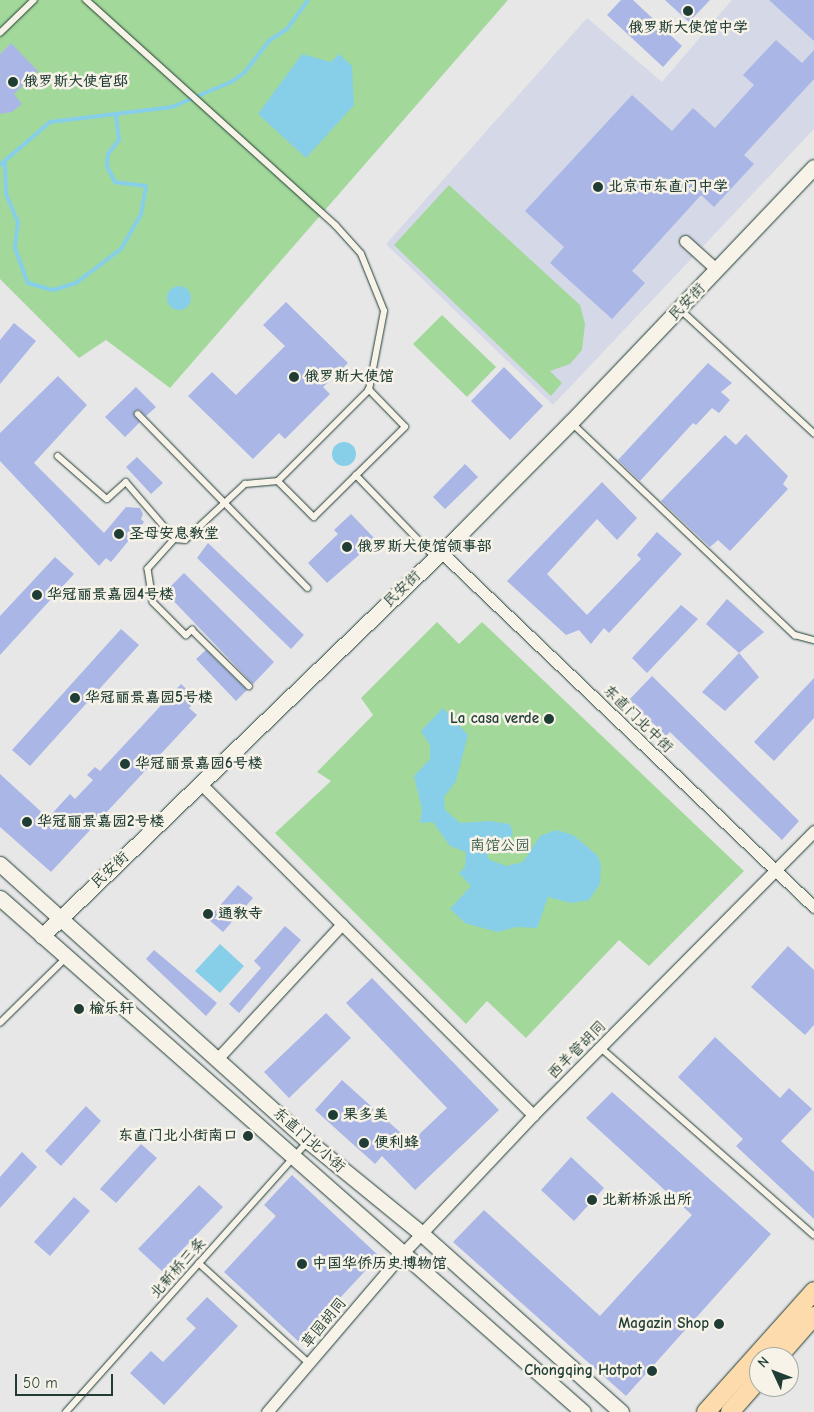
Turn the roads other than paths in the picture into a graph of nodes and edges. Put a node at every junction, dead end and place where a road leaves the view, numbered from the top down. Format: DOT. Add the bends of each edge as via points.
graph roads {
  1 [pos="34,0"];
  2 [pos="86,0"];
  3 [pos="0,33"];
  4 [pos="814,167"];
  5 [pos="685,241"];
  6 [pos="717,270"];
  7 [pos="680,309"];
  8 [pos="370,390"];
  9 [pos="138,414"];
  10 [pos="571,422"];
  11 [pos="814,433"];
  12 [pos="58,456"];
  13 [pos="356,476"];
  14 [pos="278,481"];
  15 [pos="225,503"];
  16 [pos="176,539"];
  17 [pos="438,554"];
  18 [pos="308,588"];
  19 [pos="814,640"];
  20 [pos="248,686"];
  21 [pos="201,784"];
  22 [pos="814,831"];
  23 [pos="0,864"];
  24 [pos="776,872"];
  25 [pos="0,898"];
  26 [pos="814,907"];
  27 [pos="59,918"];
  28 [pos="342,924"];
  29 [pos="42,936"];
  30 [pos="66,958"];
  31 [pos="0,1024"];
  32 [pos="600,1047"];
  33 [pos="217,1059"];
  34 [pos="533,1115"];
  35 [pos="308,1141"];
  36 [pos="292,1158"];
  37 [pos="422,1234"];
  38 [pos="814,1235"];
  39 [pos="403,1253"];
  40 [pos="199,1263"];
  41 [pos="814,1291"];
  42 [pos="814,1316"];
  43 [pos="787,1347"];
  44 [pos="309,1364"];
  45 [pos="749,1390"];
  46 [pos="66,1412"];
  47 [pos="267,1412"];
  48 [pos="583,1412"];
  49 [pos="622,1412"];
  50 [pos="706,1412"];
  51 [pos="730,1412"];
  1 -- 3 [label="lane"];
  2 -- 8 [label="lane" via="336,226 361,254 384,311"];
  4 -- 6 [label="main road, 民安街"];
  5 -- 6 [label="street"];
  6 -- 7 [label="main road, 民安街"];
  7 -- 10 [label="main road, 民安街"];
  7 -- 11 [label="lane"];
  8 -- 13 [label="lane" via="406,427"];
  8 -- 14 [label="lane"];
  9 -- 15 [label="lane"];
  10 -- 17 [label="main road, 民安街"];
  10 -- 19 [label="lane" via="795,635"];
  12 -- 16 [label="lane" via="107,499 126,482"];
  13 -- 14 [label="lane" via="314,517"];
  13 -- 17 [label="lane"];
  14 -- 15 [label="lane" via="245,484"];
  15 -- 16 [label="lane" via="185,540"];
  15 -- 18 [label="lane"];
  16 -- 20 [label="lane" via="148,569 153,602 186,635 192,630"];
  17 -- 21 [label="main road, 民安街"];
  17 -- 24 [label="street, 东直门北中街"];
  21 -- 27 [label="main road, 民安街"];
  21 -- 28 [label="street"];
  22 -- 24 [label="street, 西羊管胡同"];
  23 -- 27 [label="main road, 东直门北小街"];
  24 -- 26 [label="street, 东直门北中街"];
  24 -- 32 [label="street, 西羊管胡同"];
  25 -- 29 [label="main road, 东直门北小街"];
  27 -- 29 [label="main road, 民安街"];
  27 -- 33 [label="main road, 东直门北小街"];
  28 -- 33 [label="street"];
  28 -- 34 [label="street"];
  29 -- 30 [label="main road, 东直门北小街"];
  30 -- 31 [label="lane"];
  30 -- 36 [label="main road, 东直门北小街"];
  32 -- 34 [label="street, 西羊管胡同"];
  32 -- 38 [label="lane"];
  33 -- 35 [label="main road, 东直门北小街"];
  34 -- 37 [label="street, 西羊管胡同"];
  35 -- 36 [label="lane, 北新桥三条"];
  35 -- 37 [label="main road, 东直门北小街"];
  36 -- 39 [label="main road, 东直门北小街"];
  36 -- 40 [label="lane, 北新桥三条"];
  37 -- 39 [label="street, 西羊管胡同"];
  37 -- 49 [label="main road, 东直门北小街"];
  39 -- 44 [label="street, 草园胡同"];
  39 -- 48 [label="main road, 东直门北小街"];
  40 -- 44 [label="lane"];
  40 -- 46 [label="lane, 北新桥三条"];
  41 -- 50 [label="main road"];
  42 -- 43 [label="main road"];
  44 -- 47 [label="street, 草园胡同"];
  45 -- 51 [label="main road"];
}
